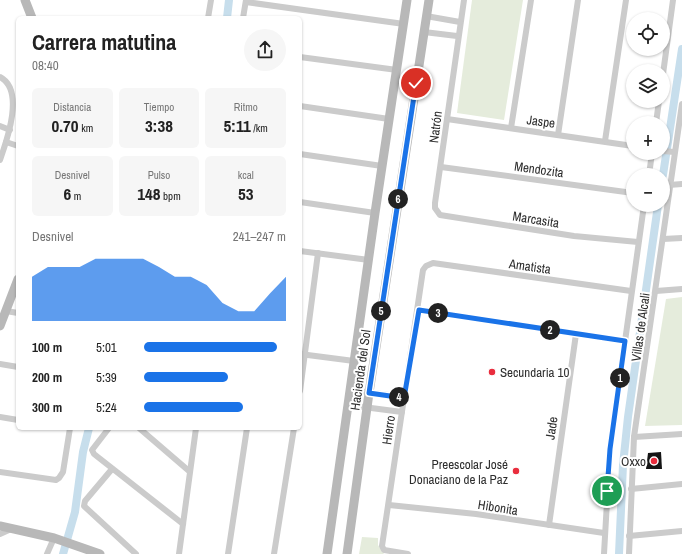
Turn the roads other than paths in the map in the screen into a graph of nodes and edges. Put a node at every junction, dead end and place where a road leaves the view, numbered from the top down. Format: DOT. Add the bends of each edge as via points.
graph roads {
  1 [pos="25,0"];
  2 [pos="211,0"];
  3 [pos="407,0"];
  4 [pos="428,0"];
  5 [pos="464,0"];
  6 [pos="531,0"];
  7 [pos="578,0"];
  8 [pos="626,0"];
  9 [pos="673,0"];
  10 [pos="246,1"];
  11 [pos="31,16"];
  12 [pos="208,16"];
  13 [pos="243,16"];
  14 [pos="426,16"];
  15 [pos="460,22"];
  16 [pos="404,24"];
  17 [pos="424,32"];
  18 [pos="457,36"];
  19 [pos="302,57"];
  20 [pos="664,64"];
  21 [pos="397,70"];
  22 [pos="0,77"];
  23 [pos="682,104"];
  24 [pos="302,106"];
  25 [pos="389,119"];
  26 [pos="447,119"];
  27 [pos="0,126"];
  28 [pos="511,128"];
  29 [pos="10,130"];
  30 [pos="680,131"];
  31 [pos="558,135"];
  32 [pos="605,141"];
  33 [pos="6,142"];
  34 [pos="16,145"];
  35 [pos="626,145"];
  36 [pos="672,152"];
  37 [pos="302,154"];
  38 [pos="0,160"];
  39 [pos="382,166"];
  40 [pos="441,167"];
  41 [pos="670,174"];
  42 [pos="682,184"];
  43 [pos="670,185"];
  44 [pos="626,192"];
  45 [pos="302,202"];
  46 [pos="435,208"];
  47 [pos="643,212"];
  48 [pos="666,212"];
  49 [pos="375,213"];
  50 [pos="682,238"];
  51 [pos="663,239"];
  52 [pos="638,242"];
  53 [pos="302,251"];
  54 [pos="318,253"];
  55 [pos="369,260"];
  56 [pos="426,266"];
  57 [pos="16,284"];
  58 [pos="682,289"];
  59 [pos="631,291"];
  60 [pos="656,291"];
  61 [pos="419,310"];
  62 [pos="6,311"];
  63 [pos="16,313"];
  64 [pos="0,326"];
  65 [pos="576,334"];
  66 [pos="625,341"];
  67 [pos="303,354"];
  68 [pos="354,361"];
  69 [pos="0,364"];
  70 [pos="302,366"];
  71 [pos="16,367"];
  72 [pos="351,390"];
  73 [pos="369,393"];
  74 [pos="404,398"];
  75 [pos="348,405"];
  76 [pos="367,407"];
  77 [pos="402,412"];
  78 [pos="0,417"];
  79 [pos="16,420"];
  80 [pos="70,430"];
  81 [pos="107,430"];
  82 [pos="141,430"];
  83 [pos="196,430"];
  84 [pos="247,430"];
  85 [pos="294,430"];
  86 [pos="682,434"];
  87 [pos="634,437"];
  88 [pos="112,469"];
  89 [pos="189,470"];
  90 [pos="0,472"];
  91 [pos="682,484"];
  92 [pos="631,488"];
  93 [pos="388,505"];
  94 [pos="183,524"];
  95 [pos="549,525"];
  96 [pos="0,526"];
  97 [pos="14,528"];
  98 [pos="682,531"];
  99 [pos="604,533"];
  100 [pos="0,534"];
  101 [pos="629,536"];
  102 [pos="56,539"];
  103 [pos="47,554"];
  104 [pos="100,554"];
  105 [pos="136,554"];
  106 [pos="179,554"];
  107 [pos="228,554"];
  108 [pos="274,554"];
  109 [pos="327,554"];
  110 [pos="347,554"];
  111 [pos="408,554"];
  112 [pos="604,554"];
  113 [pos="629,554"];
  1 -- 11 [label="street"];
  2 -- 12 [label="street"];
  3 -- 16 [label="street, Hacienda del Sol"];
  4 -- 14 [label="street, Hacienda del Sol"];
  5 -- 15 [label="street, Natrón"];
  6 -- 28 [label="street"];
  7 -- 31 [label="street"];
  8 -- 32 [label="street"];
  9 -- 20 [label="street"];
  10 -- 13 [label="street"];
  10 -- 16 [label="street"];
  14 -- 15 [label="street"];
  14 -- 17 [label="street, Hacienda del Sol"];
  15 -- 18 [label="street, Natrón"];
  16 -- 21 [label="street, Hacienda del Sol"];
  17 -- 18 [label="street"];
  17 -- 73 [label="street, Hacienda del Sol"];
  18 -- 26 [label="street, Natrón"];
  19 -- 21 [label="street"];
  21 -- 25 [label="street, Hacienda del Sol"];
  22 -- 29 [label="street" via="7,81 11,91"];
  23 -- 30 [label="street, Villas de Alcali"];
  24 -- 25 [label="street"];
  25 -- 39 [label="street, Hacienda del Sol"];
  26 -- 28 [label="street, Jaspe"];
  26 -- 40 [label="street, Natrón"];
  27 -- 29 [label="street"];
  28 -- 31 [label="street, Jaspe"];
  29 -- 33 [label="street"];
  30 -- 36 [label="street, Villas de Alcali"];
  31 -- 32 [label="street, Jaspe"];
  32 -- 35 [label="street, Jaspe"];
  33 -- 34 [label="street"];
  33 -- 38 [label="street"];
  36 -- 41 [label="street, Villas de Alcali"];
  37 -- 39 [label="street"];
  39 -- 49 [label="street, Hacienda del Sol"];
  40 -- 44 [label="street, Mendozita"];
  40 -- 46 [label="street, Natrón"];
  42 -- 43 [label="street"];
  45 -- 49 [label="street"];
  46 -- 52 [label="street, Marcasita" via="440,215 574,236"];
  47 -- 52 [label="street, Villas de Alcali"];
  48 -- 51 [label="street, Villas de Alcali"];
  49 -- 55 [label="street, Hacienda del Sol"];
  50 -- 51 [label="street"];
  51 -- 60 [label="street, Villas de Alcali"];
  52 -- 59 [label="street, Villas de Alcali"];
  53 -- 54 [label="street"];
  54 -- 55 [label="street"];
  54 -- 67 [label="street"];
  55 -- 68 [label="street, Hacienda del Sol"];
  56 -- 59 [label="street, Amatista" via="433,264"];
  56 -- 61 [label="street, Hierro" via="423,270"];
  57 -- 62 [label="street"];
  58 -- 60 [label="street"];
  59 -- 66 [label="street, Villas de Alcali"];
  60 -- 87 [label="street, Villas de Alcali"];
  61 -- 65 [label="street"];
  61 -- 74 [label="street, Hierro"];
  62 -- 63 [label="street"];
  62 -- 64 [label="street"];
  65 -- 66 [label="street"];
  65 -- 95 [label="street, Jade"];
  66 -- 99 [label="street, Villas de Alcali" via="610,449"];
  67 -- 68 [label="street"];
  67 -- 70 [label="street"];
  68 -- 72 [label="street, Hacienda del Sol"];
  69 -- 71 [label="street"];
  72 -- 73 [label="street"];
  72 -- 75 [label="street, Hacienda del Sol"];
  73 -- 74 [label="street"];
  73 -- 76 [label="street, Hacienda del Sol"];
  74 -- 77 [label="street, Hierro"];
  75 -- 76 [label="street"];
  75 -- 109 [label="street, Hacienda del Sol"];
  76 -- 77 [label="street"];
  76 -- 110 [label="street, Hacienda del Sol"];
  77 -- 93 [label="street, Hierro"];
  78 -- 79 [label="street"];
  80 -- 90 [label="street" via="64,472 56,480"];
  81 -- 88 [label="street" via="92,450"];
  82 -- 89 [label="street"];
  83 -- 89 [label="street"];
  84 -- 107 [label="street"];
  85 -- 108 [label="street"];
  86 -- 87 [label="street"];
  87 -- 92 [label="street, Villas de Alcali"];
  88 -- 94 [label="street"];
  88 -- 105 [label="street" via="85,501 84,506"];
  89 -- 94 [label="street"];
  91 -- 92 [label="street"];
  92 -- 101 [label="street, Villas de Alcali"];
  93 -- 95 [label="street, Hibonita"];
  93 -- 111 [label="street, Hierro" via="382,546 384,550"];
  94 -- 106 [label="street"];
  95 -- 99 [label="street, Hibonita"];
  96 -- 97 [label="street"];
  97 -- 100 [label="street"];
  97 -- 102 [label="street"];
  98 -- 101 [label="street"];
  99 -- 112 [label="street, Villas de Alcali"];
  101 -- 113 [label="street, Villas de Alcali"];
  102 -- 103 [label="street"];
  102 -- 104 [label="street"];
}
